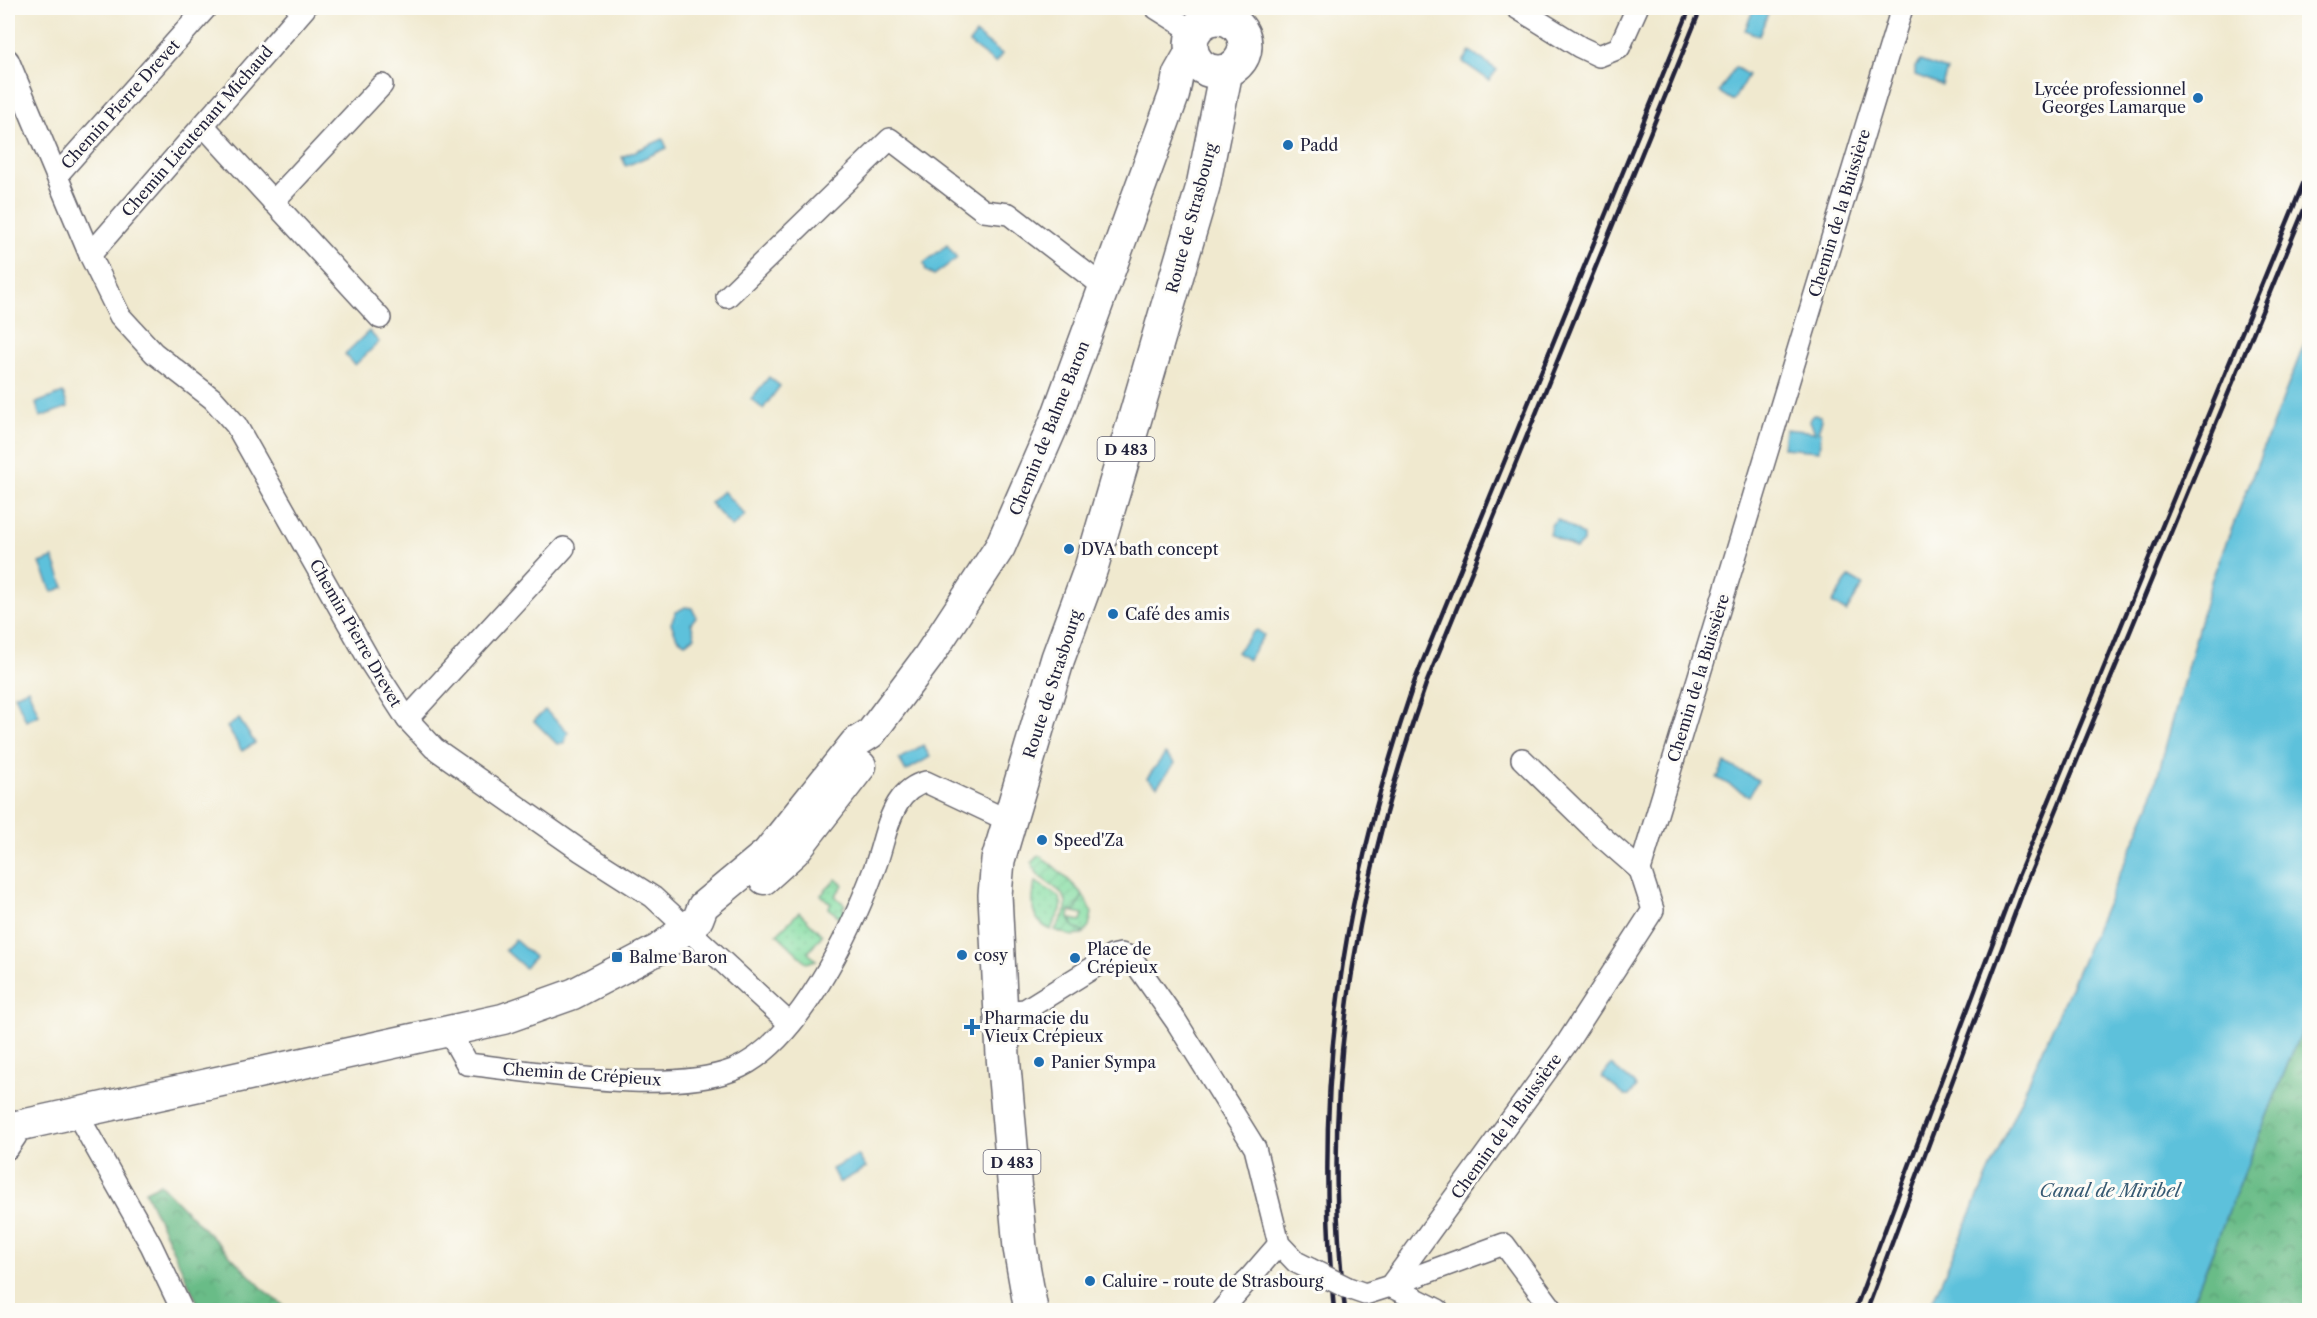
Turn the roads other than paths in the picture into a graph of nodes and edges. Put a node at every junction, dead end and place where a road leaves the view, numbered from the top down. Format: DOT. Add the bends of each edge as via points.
graph roads {
  1 [pos="206,8"];
  2 [pos="305,8"];
  3 [pos="1156,8"];
  4 [pos="1517,8"];
  5 [pos="1637,8"];
  6 [pos="1902,8"];
  7 [pos="1216,35"];
  8 [pos="8,60"];
  9 [pos="382,85"];
  10 [pos="203,125"];
  11 [pos="58,174"];
  12 [pos="273,202"];
  13 [pos="90,255"];
  14 [pos="1104,287"];
  15 [pos="727,297"];
  16 [pos="380,318"];
  17 [pos="564,548"];
  18 [pos="407,719"];
  19 [pos="1522,759"];
  20 [pos="1009,821"];
  21 [pos="1640,870"];
  22 [pos="692,924"];
  23 [pos="1000,1012"];
  24 [pos="790,1024"];
  25 [pos="448,1032"];
  26 [pos="77,1114"];
  27 [pos="10,1134"];
  28 [pos="1279,1244"];
  29 [pos="1383,1296"];
  30 [pos="182,1311"];
  31 [pos="1031,1311"];
  32 [pos="1222,1311"];
  33 [pos="1438,1311"];
  34 [pos="1553,1311"];
  1 -- 11 [label="street, Chemin Pierre Drevet"];
  2 -- 10 [label="street, Chemin Lieutenant Michaud"];
  3 -- 7 [label="street"];
  4 -- 5 [label="street" via="1599,56 1619,48"];
  6 -- 21 [label="street, Chemin de la Buissière"];
  7 -- 14 [label="street, Chemin de Balme Baron" via="1178,74 1174,95"];
  7 -- 20 [label="main road, Route de Strasbourg / D 483" via="1203,186 1091,568 1058,658"];
  8 -- 11 [label="street, Chemin Pierre Drevet"];
  9 -- 12 [label="street"];
  10 -- 12 [label="street"];
  10 -- 13 [label="street, Chemin Lieutenant Michaud"];
  11 -- 13 [label="street, Chemin Pierre Drevet"];
  12 -- 16 [label="street"];
  13 -- 18 [label="street, Chemin Pierre Drevet" via="120,316 133,332 213,399 236,425 372,665"];
  14 -- 15 [label="street" via="1009,214 984,211 890,139"];
  14 -- 22 [label="street, Chemin de Balme Baron" via="1055,421 1000,547 928,657 871,733 855,744 767,853 703,906"];
  17 -- 18 [label="street"];
  18 -- 22 [label="street, Chemin Pierre Drevet" via="435,748"];
  19 -- 21 [label="street"];
  20 -- 23 [label="main road, Route de Strasbourg / D 483" via="994,895"];
  20 -- 24 [label="street, Chemin de Crépieux" via="926,782 907,792 888,824 853,921"];
  21 -- 29 [label="street, Chemin de la Buissière" via="1653,910 1567,1042"];
  22 -- 24 [label="street, Chemin Pierre Drevet"];
  22 -- 25 [label="street, Chemin de Balme Baron" via="665,945 573,994 503,1019"];
  23 -- 28 [label="street" via="1025,1010 1112,956 1131,957 1256,1148"];
  23 -- 31 [label="main road, Route de Strasbourg / D 483" via="1020,1248"];
  24 -- 25 [label="street, Chemin de Crépieux" via="773,1046 733,1070 673,1081 607,1079 467,1064"];
  25 -- 26 [label="street"];
  26 -- 27 [label="street"];
  26 -- 30 [label="street" via="151,1245"];
  28 -- 29 [label="street, bridge" via="1296,1262 1348,1288"];
  28 -- 32 [label="street"];
  29 -- 33 [label="street"];
  29 -- 34 [label="street" via="1504,1244"];
}
